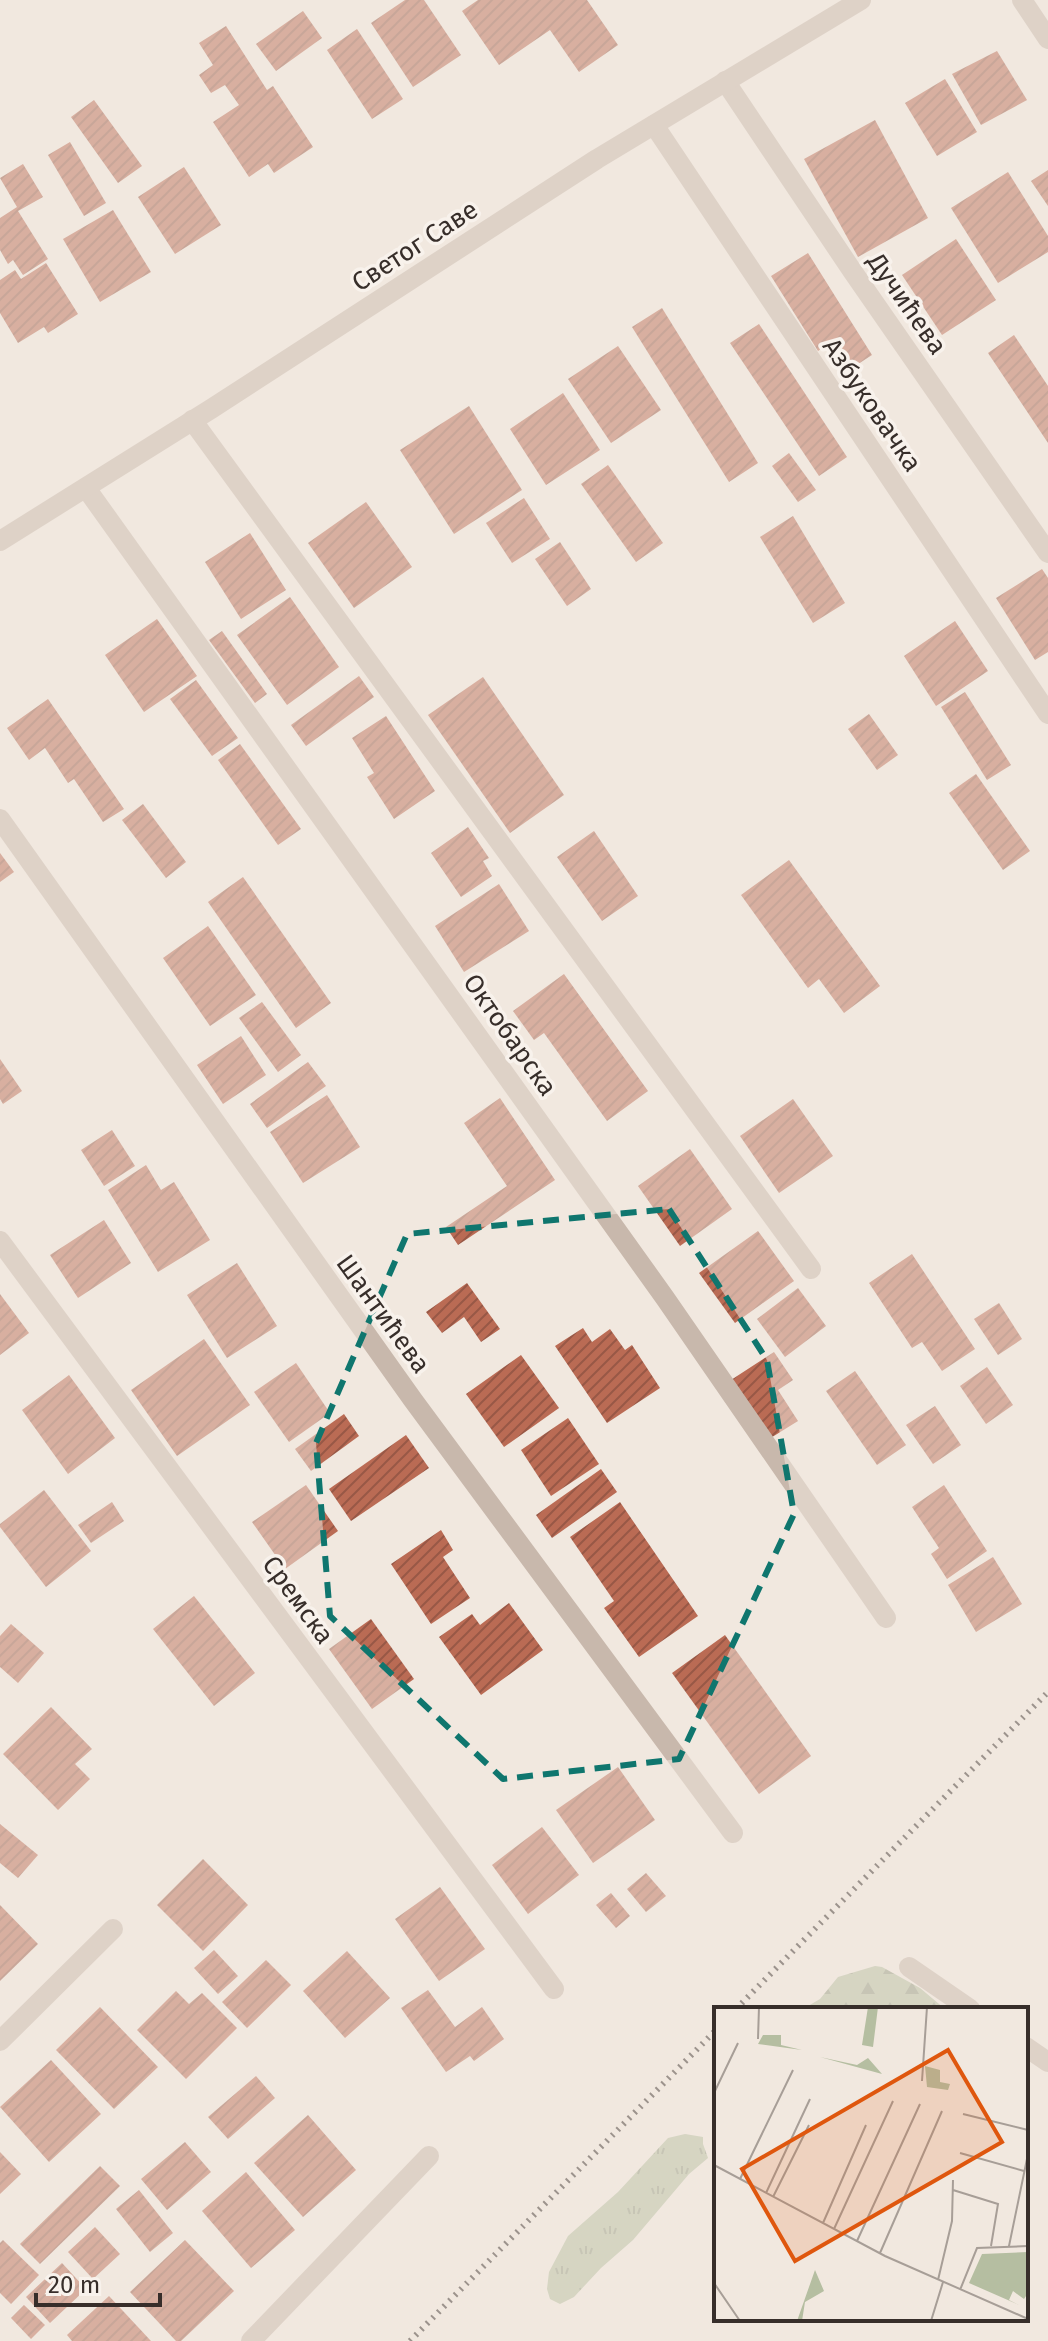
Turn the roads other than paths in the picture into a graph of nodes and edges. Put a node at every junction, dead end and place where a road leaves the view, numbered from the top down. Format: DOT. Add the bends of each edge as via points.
graph roads {
  1 [pos="861,0"];
  2 [pos="1022,0"];
  3 [pos="1048,39"];
  4 [pos="725,81"];
  5 [pos="654,125"];
  6 [pos="192,420"];
  7 [pos="86,488"];
  8 [pos="0,541"];
  9 [pos="1048,553"];
  10 [pos="1048,714"];
  11 [pos="0,819"];
  12 [pos="0,1241"];
  13 [pos="811,1269"];
  14 [pos="886,1618"];
  15 [pos="733,1833"];
  16 [pos="113,1929"];
  17 [pos="909,1967"];
  18 [pos="554,1989"];
  19 [pos="967,2007"];
  20 [pos="0,2041"];
  21 [pos="1028,2048"];
  22 [pos="1048,2062"];
  23 [pos="429,2156"];
  24 [pos="251,2341"];
  1 -- 4 [label="street, Светог Саве"];
  2 -- 3 [label="street"];
  4 -- 5 [label="street, Светог Саве"];
  4 -- 9 [label="street, Дучићева"];
  5 -- 6 [label="street, Светог Саве"];
  5 -- 10 [label="street, Азбуковачка"];
  6 -- 7 [label="street, Светог Саве"];
  6 -- 13 [label="street"];
  7 -- 8 [label="street, Светог Саве"];
  7 -- 14 [label="street, Октобарска" via="656,1285"];
  11 -- 15 [label="street, Шантићева" via="387,1363"];
  12 -- 18 [label="street, Сремска"];
  16 -- 20 [label="street"];
  17 -- 19 [label="street"];
  21 -- 22 [label="street"];
  23 -- 24 [label="street"];
}
